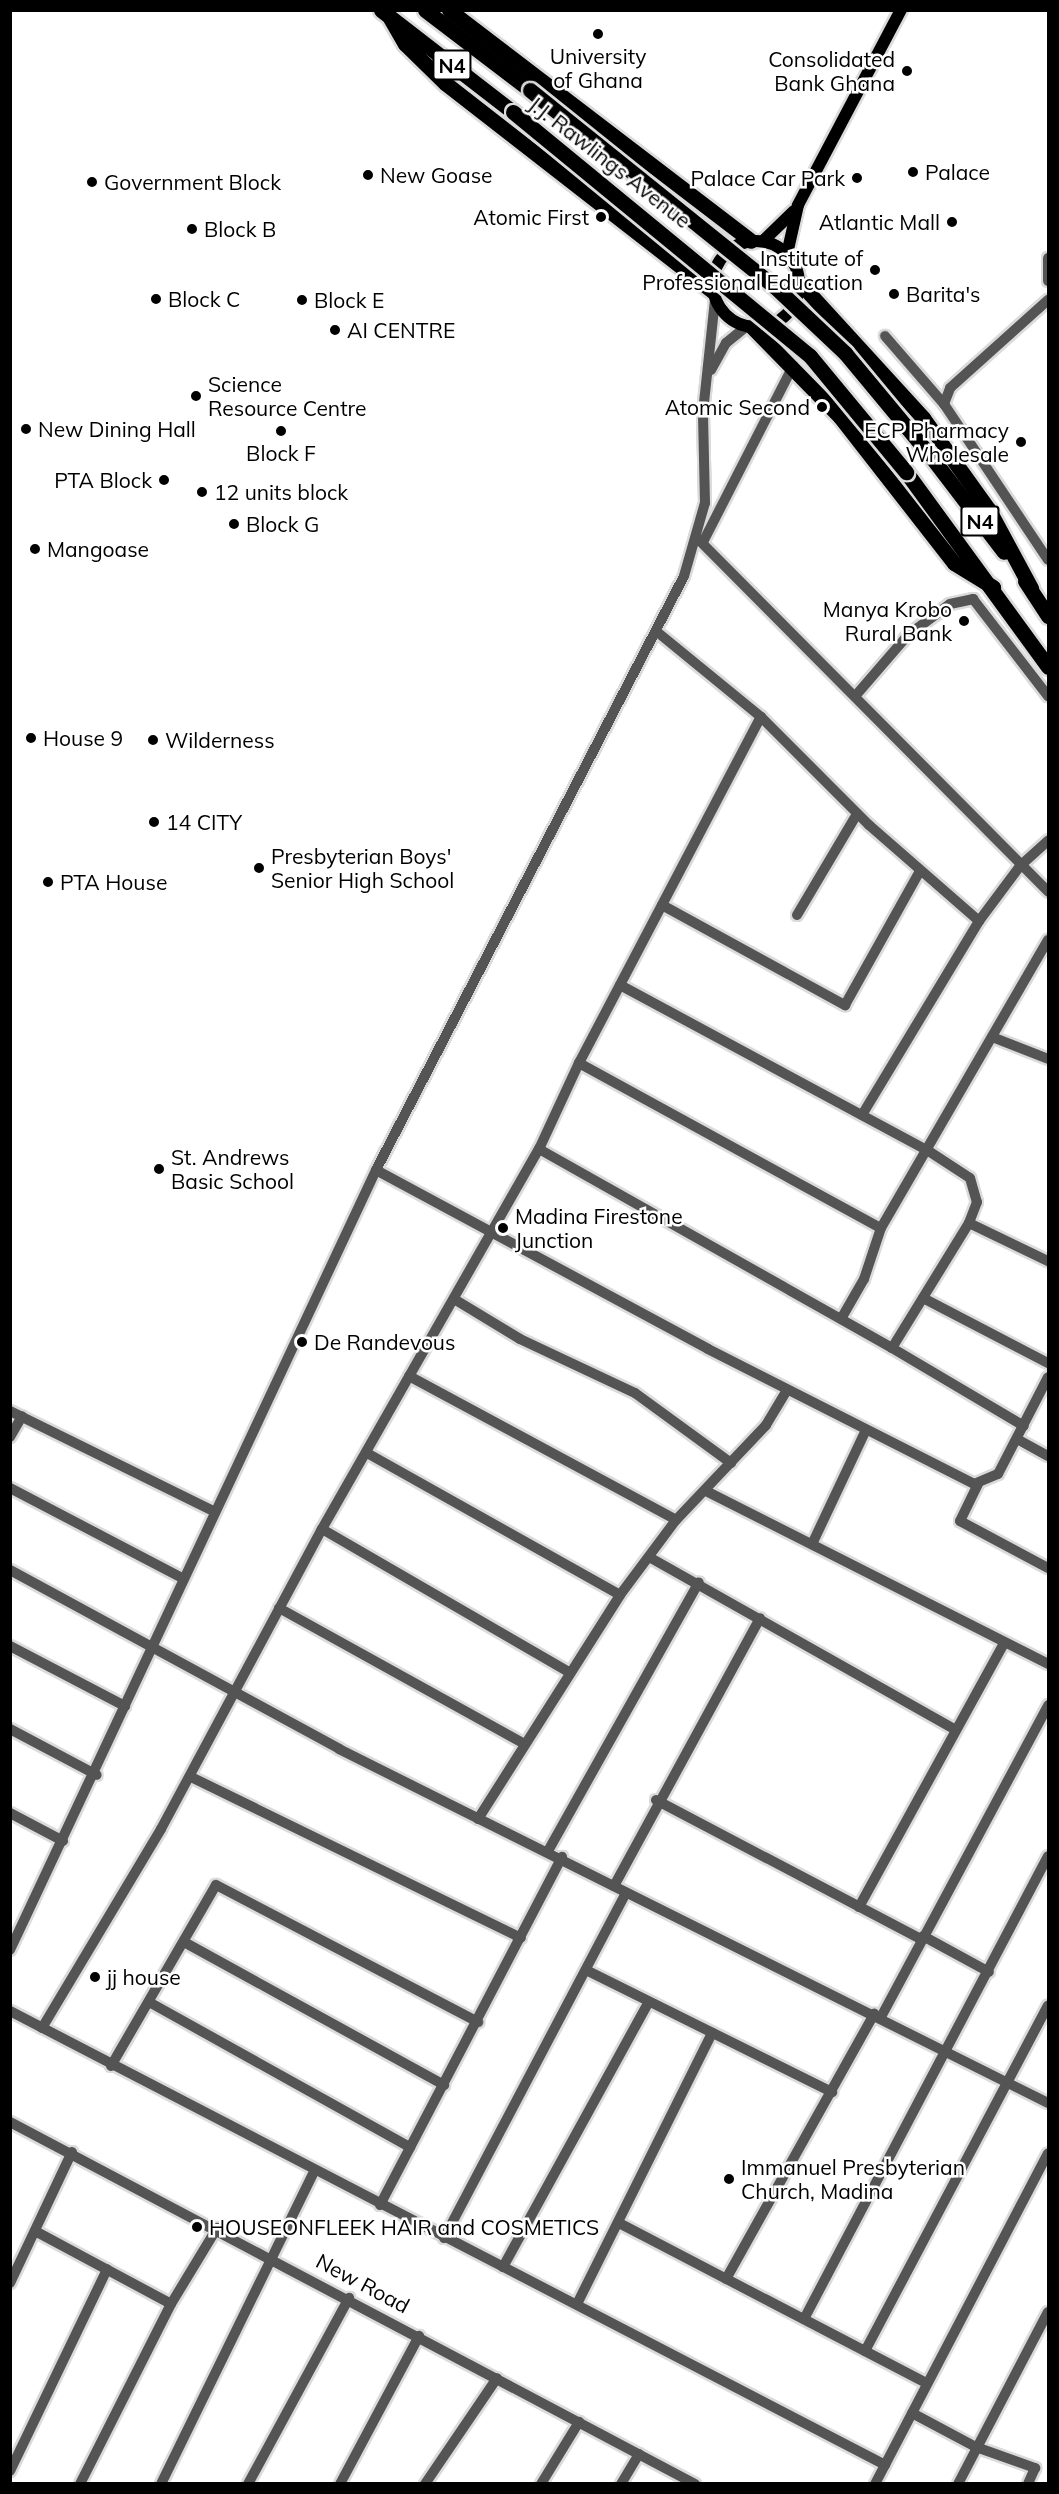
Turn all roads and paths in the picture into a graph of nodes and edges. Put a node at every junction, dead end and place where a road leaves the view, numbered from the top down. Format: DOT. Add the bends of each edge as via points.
graph roads {
  1 [pos="424,10"];
  2 [pos="449,10"];
  3 [pos="901,10"];
  4 [pos="385,14"];
  5 [pos="798,205"];
  6 [pos="757,241"];
  7 [pos="787,254"];
  8 [pos="1048,258"];
  9 [pos="1048,281"];
  10 [pos="799,282"];
  11 [pos="714,296"];
  12 [pos="1048,300"];
  13 [pos="749,327"];
  14 [pos="885,336"];
  15 [pos="793,366"];
  16 [pos="705,384"];
  17 [pos="944,404"];
  18 [pos="700,540"];
  19 [pos="1048,560"];
  20 [pos="993,587"];
  21 [pos="1031,588"];
  22 [pos="1048,616"];
  23 [pos="656,631"];
  24 [pos="1048,667"];
  25 [pos="857,694"];
  26 [pos="1048,696"];
  27 [pos="761,717"];
  28 [pos="857,813"];
  29 [pos="1048,841"];
  30 [pos="1020,866"];
  31 [pos="920,871"];
  32 [pos="1048,892"];
  33 [pos="662,905"];
  34 [pos="797,915"];
  35 [pos="979,921"];
  36 [pos="1048,940"];
  37 [pos="620,985"];
  38 [pos="992,1037"];
  39 [pos="1048,1059"];
  40 [pos="579,1063"];
  41 [pos="862,1115"];
  42 [pos="539,1149"];
  43 [pos="927,1150"];
  44 [pos="376,1170"];
  45 [pos="969,1223"];
  46 [pos="881,1228"];
  47 [pos="492,1234"];
  48 [pos="1048,1262"];
  49 [pos="923,1298"];
  50 [pos="454,1299"];
  51 [pos="841,1319"];
  52 [pos="892,1348"];
  53 [pos="1048,1363"];
  54 [pos="409,1376"];
  55 [pos="1048,1377"];
  56 [pos="787,1390"];
  57 [pos="10,1411"];
  58 [pos="22,1416"];
  59 [pos="1024,1426"];
  60 [pos="865,1432"];
  61 [pos="10,1437"];
  62 [pos="1017,1439"];
  63 [pos="367,1453"];
  64 [pos="1048,1456"];
  65 [pos="731,1462"];
  66 [pos="978,1484"];
  67 [pos="10,1488"];
  68 [pos="706,1491"];
  69 [pos="213,1511"];
  70 [pos="676,1520"];
  71 [pos="322,1530"];
  72 [pos="813,1542"];
  73 [pos="649,1557"];
  74 [pos="1048,1568"];
  75 [pos="10,1570"];
  76 [pos="182,1578"];
  77 [pos="699,1582"];
  78 [pos="620,1595"];
  79 [pos="279,1608"];
  80 [pos="760,1618"];
  81 [pos="1004,1643"];
  82 [pos="150,1644"];
  83 [pos="10,1646"];
  84 [pos="1048,1664"];
  85 [pos="570,1672"];
  86 [pos="236,1693"];
  87 [pos="1048,1705"];
  88 [pos="124,1706"];
  89 [pos="10,1729"];
  90 [pos="956,1730"];
  91 [pos="524,1744"];
  92 [pos="97,1775"];
  93 [pos="191,1777"];
  94 [pos="656,1800"];
  95 [pos="10,1813"];
  96 [pos="478,1819"];
  97 [pos="63,1841"];
  98 [pos="548,1851"];
  99 [pos="1048,1856"];
  100 [pos="562,1857"];
  101 [pos="614,1886"];
  102 [pos="626,1893"];
  103 [pos="859,1907"];
  104 [pos="521,1938"];
  105 [pos="922,1938"];
  106 [pos="184,1942"];
  107 [pos="10,1950"];
  108 [pos="586,1970"];
  109 [pos="989,1972"];
  110 [pos="149,2002"];
  111 [pos="648,2003"];
  112 [pos="1048,2005"];
  113 [pos="10,2011"];
  114 [pos="877,2016"];
  115 [pos="478,2022"];
  116 [pos="42,2028"];
  117 [pos="712,2032"];
  118 [pos="946,2051"];
  119 [pos="111,2066"];
  120 [pos="1006,2082"];
  121 [pos="444,2085"];
  122 [pos="832,2092"];
  123 [pos="1048,2103"];
  124 [pos="10,2121"];
  125 [pos="410,2147"];
  126 [pos="72,2152"];
  127 [pos="1048,2153"];
  128 [pos="314,2171"];
  129 [pos="380,2205"];
  130 [pos="619,2223"];
  131 [pos="217,2228"];
  132 [pos="35,2231"];
  133 [pos="444,2238"];
  134 [pos="271,2256"];
  135 [pos="503,2267"];
  136 [pos="107,2269"];
  137 [pos="726,2279"];
  138 [pos="10,2283"];
  139 [pos="349,2298"];
  140 [pos="171,2304"];
  141 [pos="577,2304"];
  142 [pos="1048,2312"];
  143 [pos="804,2319"];
  144 [pos="419,2336"];
  145 [pos="865,2351"];
  146 [pos="497,2378"];
  147 [pos="927,2383"];
  148 [pos="912,2413"];
  149 [pos="579,2422"];
  150 [pos="976,2447"];
  151 [pos="639,2454"];
  152 [pos="885,2465"];
  153 [pos="10,2472"];
  154 [pos="80,2484"];
  155 [pos="161,2484"];
  156 [pos="248,2484"];
  157 [pos="340,2484"];
  158 [pos="424,2484"];
  159 [pos="541,2484"];
  160 [pos="621,2484"];
  161 [pos="695,2484"];
  162 [pos="875,2484"];
  163 [pos="958,2484"];
  164 [pos="1028,2484"];
  1 -- 21 [label="highway, J.J. Rawlings Avenue / N4, bridge" via="774,285 844,353 929,454"];
  2 -- 6 [label="highway"];
  3 -- 5 [label="main road"];
  4 -- 11 [label="highway" via="405,44 444,82"];
  4 -- 20 [label="highway, J.J. Rawlings Avenue / N4, bridge" via="747,300 834,380"];
  5 -- 6 [label="main road"];
  5 -- 7 [label="main road"];
  6 -- 7 [label="main road"];
  6 -- 11 [label="main road" via="727,253 718,264"];
  7 -- 10 [label="main road"];
  8 -- 9 [label="street"];
  10 -- 13 [label="main road" via="791,308 781,319"];
  10 -- 21 [label="highway" via="923,418 989,510"];
  11 -- 13 [label="main road" via="728,316"];
  11 -- 16 [label="street"];
  12 -- 17 [label="street" via="950,388"];
  13 -- 15 [label="highway"];
  13 -- 16 [label="street" via="726,343"];
  14 -- 17 [label="street"];
  15 -- 18 [label="street"];
  15 -- 20 [label="highway" via="954,563"];
  16 -- 18 [label="street" via="705,503"];
  17 -- 19 [label="street"];
  18 -- 23 [label="street"];
  18 -- 25 [label="street"];
  20 -- 24 [label="highway, J.J. Rawlings Avenue / N4"];
  21 -- 22 [label="highway, J.J. Rawlings Avenue / N4"];
  23 -- 27 [label="street"];
  23 -- 44 [label="street"];
  25 -- 26 [label="street" via="908,635 950,604 973,599"];
  25 -- 30 [label="street"];
  27 -- 28 [label="street"];
  27 -- 33 [label="street"];
  28 -- 31 [label="street"];
  28 -- 34 [label="street"];
  29 -- 30 [label="street"];
  30 -- 32 [label="street"];
  30 -- 35 [label="street"];
  31 -- 33 [label="street" via="845,1005"];
  31 -- 35 [label="street"];
  33 -- 37 [label="street"];
  35 -- 41 [label="street"];
  36 -- 38 [label="street"];
  37 -- 40 [label="street"];
  37 -- 41 [label="street"];
  38 -- 39 [label="street"];
  38 -- 43 [label="street"];
  40 -- 42 [label="street"];
  40 -- 46 [label="street"];
  41 -- 43 [label="street"];
  42 -- 47 [label="street"];
  42 -- 51 [label="street"];
  43 -- 45 [label="street" via="975,1187"];
  43 -- 46 [label="street"];
  44 -- 47 [label="street"];
  44 -- 69 [label="street"];
  45 -- 48 [label="street"];
  45 -- 49 [label="street"];
  46 -- 51 [label="street" via="864,1279"];
  47 -- 50 [label="street"];
  47 -- 56 [label="street"];
  49 -- 52 [label="street"];
  49 -- 53 [label="street"];
  50 -- 54 [label="street"];
  50 -- 65 [label="street" via="520,1339 635,1393"];
  51 -- 52 [label="street"];
  52 -- 59 [label="street"];
  54 -- 63 [label="street"];
  54 -- 70 [label="street"];
  55 -- 59 [label="street"];
  56 -- 60 [label="street"];
  56 -- 65 [label="street" via="766,1425"];
  57 -- 58 [label="street"];
  58 -- 61 [label="street"];
  58 -- 69 [label="street"];
  59 -- 62 [label="street"];
  60 -- 66 [label="street"];
  60 -- 72 [label="street"];
  62 -- 64 [label="street"];
  62 -- 66 [label="street" via="998,1474"];
  63 -- 71 [label="street"];
  63 -- 78 [label="street"];
  65 -- 68 [label="street"];
  66 -- 74 [label="street" via="960,1521"];
  67 -- 76 [label="street"];
  68 -- 70 [label="street"];
  68 -- 72 [label="street"];
  69 -- 76 [label="street"];
  70 -- 73 [label="street"];
  71 -- 79 [label="street"];
  71 -- 85 [label="street"];
  72 -- 81 [label="street"];
  73 -- 77 [label="street"];
  73 -- 78 [label="street"];
  75 -- 82 [label="street"];
  76 -- 82 [label="street"];
  77 -- 80 [label="street"];
  77 -- 98 [label="street"];
  78 -- 85 [label="street"];
  79 -- 86 [label="street"];
  79 -- 91 [label="street"];
  80 -- 90 [label="street"];
  80 -- 94 [label="street"];
  81 -- 84 [label="street"];
  81 -- 90 [label="street"];
  82 -- 86 [label="street"];
  82 -- 88 [label="street"];
  83 -- 88 [label="street"];
  85 -- 91 [label="street"];
  86 -- 93 [label="street"];
  86 -- 96 [label="street"];
  87 -- 105 [label="street"];
  88 -- 92 [label="street"];
  89 -- 92 [label="street"];
  90 -- 103 [label="street"];
  91 -- 96 [label="street"];
  92 -- 97 [label="street"];
  93 -- 104 [label="street"];
  93 -- 116 [label="street"];
  94 -- 101 [label="street"];
  94 -- 103 [label="street"];
  95 -- 97 [label="street"];
  96 -- 98 [label="street"];
  97 -- 107 [label="street"];
  98 -- 100 [label="street"];
  99 -- 109 [label="street"];
  100 -- 101 [label="street"];
  100 -- 104 [label="street"];
  101 -- 102 [label="street"];
  102 -- 108 [label="street"];
  102 -- 114 [label="street"];
  103 -- 105 [label="street"];
  104 -- 115 [label="street"];
  105 -- 109 [label="street"];
  105 -- 114 [label="street"];
  106 -- 110 [label="street"];
  106 -- 115 [label="street" via="216,1885"];
  106 -- 121 [label="street"];
  108 -- 111 [label="street"];
  108 -- 133 [label="street"];
  109 -- 118 [label="street"];
  110 -- 119 [label="street"];
  110 -- 125 [label="street"];
  111 -- 117 [label="street"];
  111 -- 135 [label="street"];
  112 -- 120 [label="street"];
  113 -- 116 [label="street"];
  114 -- 118 [label="street"];
  114 -- 122 [label="street"];
  115 -- 121 [label="street"];
  116 -- 119 [label="street"];
  117 -- 122 [label="street"];
  117 -- 130 [label="street"];
  118 -- 120 [label="street"];
  118 -- 143 [label="street"];
  119 -- 128 [label="street"];
  120 -- 123 [label="street"];
  120 -- 145 [label="street"];
  121 -- 125 [label="street"];
  122 -- 137 [label="street"];
  124 -- 126 [label="street, New Road"];
  125 -- 129 [label="street"];
  126 -- 131 [label="street, New Road"];
  126 -- 132 [label="street"];
  127 -- 147 [label="street"];
  128 -- 129 [label="street"];
  128 -- 134 [label="street"];
  129 -- 133 [label="street"];
  130 -- 137 [label="street"];
  130 -- 141 [label="street"];
  131 -- 134 [label="street, New Road"];
  131 -- 140 [label="street"];
  132 -- 136 [label="street"];
  132 -- 138 [label="street"];
  133 -- 135 [label="street"];
  134 -- 139 [label="street, New Road"];
  134 -- 155 [label="street"];
  135 -- 141 [label="street"];
  136 -- 140 [label="street"];
  136 -- 153 [label="street"];
  137 -- 143 [label="street"];
  139 -- 144 [label="street, New Road"];
  139 -- 156 [label="street"];
  140 -- 154 [label="street"];
  141 -- 152 [label="street"];
  142 -- 150 [label="street"];
  143 -- 145 [label="street"];
  144 -- 146 [label="street, New Road"];
  144 -- 157 [label="street"];
  145 -- 147 [label="street"];
  146 -- 149 [label="street, New Road"];
  146 -- 158 [label="street"];
  147 -- 148 [label="street"];
  148 -- 150 [label="street"];
  148 -- 152 [label="street"];
  149 -- 151 [label="street, New Road"];
  149 -- 159 [label="street"];
  150 -- 163 [label="street"];
  150 -- 164 [label="street" via="1035,2469"];
  151 -- 160 [label="street"];
  151 -- 161 [label="street, New Road"];
  152 -- 162 [label="street"];
}
